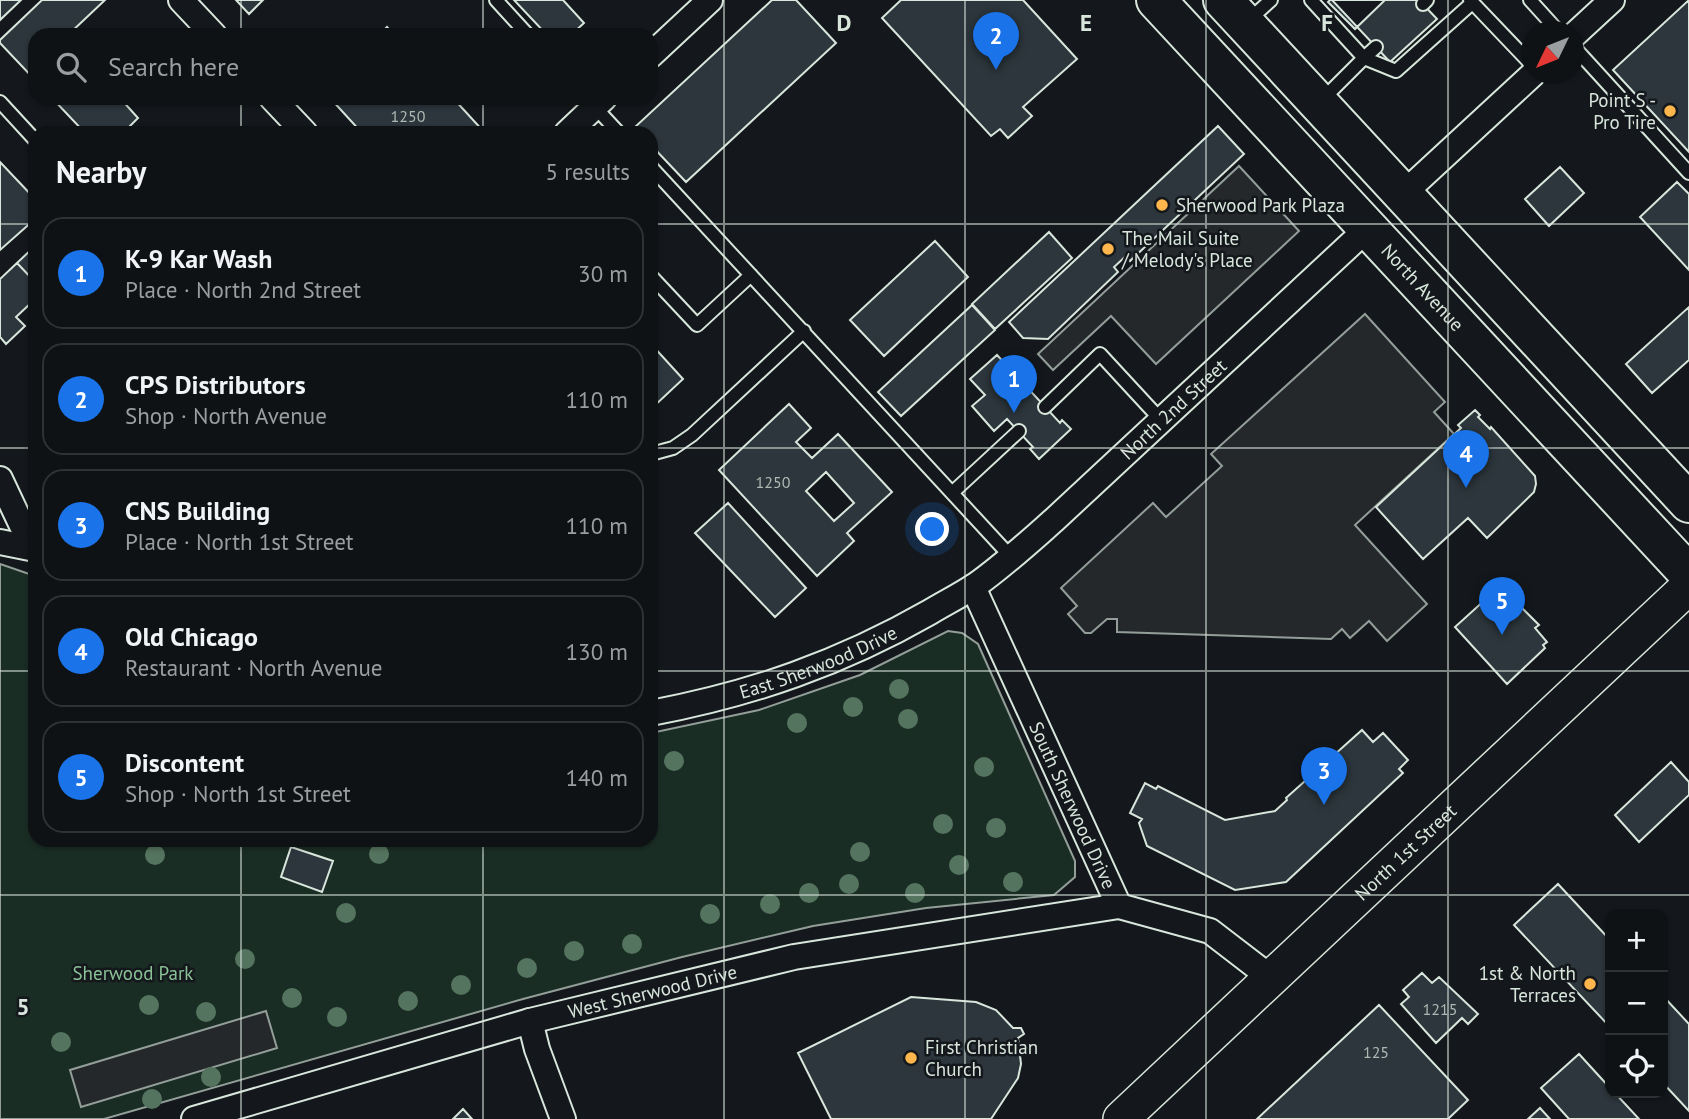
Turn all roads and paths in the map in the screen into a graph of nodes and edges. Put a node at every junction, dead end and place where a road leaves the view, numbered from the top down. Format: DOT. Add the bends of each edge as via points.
graph roads {
  1 [pos="181,0"];
  2 [pos="496,0"];
  3 [pos="710,0"];
  4 [pos="1156,0"];
  5 [pos="1311,0"];
  6 [pos="1530,0"];
  7 [pos="1612,0"];
  8 [pos="1471,1"];
  9 [pos="1246,8"];
  10 [pos="1549,21"];
  11 [pos="1584,26"];
  12 [pos="207,28"];
  13 [pos="522,28"];
  14 [pos="1376,47"];
  15 [pos="658,48"];
  16 [pos="1521,54"];
  17 [pos="1364,58"];
  18 [pos="1584,59"];
  19 [pos="1218,66"];
  20 [pos="1522,84"];
  21 [pos="0,102"];
  22 [pos="1318,103"];
  23 [pos="279,105"];
  24 [pos="592,105"];
  25 [pos="598,105"];
  26 [pos="298,126"];
  27 [pos="573,126"];
  28 [pos="614,126"];
  29 [pos="28,132"];
  30 [pos="1689,173"];
  31 [pos="658,175"];
  32 [pos="1402,195"];
  33 [pos="1367,228"];
  34 [pos="751,275"];
  35 [pos="658,283"];
  36 [pos="804,331"];
  37 [pos="1546,349"];
  38 [pos="1045,407"];
  39 [pos="1161,420"];
  40 [pos="1018,431"];
  41 [pos="658,452"];
  42 [pos="0,479"];
  43 [pos="952,493"];
  44 [pos="1689,503"];
  45 [pos="28,538"];
  46 [pos="0,542"];
  47 [pos="28,547"];
  48 [pos="1012,558"];
  49 [pos="1689,574"];
  50 [pos="1689,586"];
  51 [pos="974,587"];
  52 [pos="658,711"];
  53 [pos="1119,906"];
  54 [pos="1270,978"];
  55 [pos="530,1021"];
  56 [pos="194,1119"];
  57 [pos="563,1119"];
  58 [pos="1121,1119"];
  1 -- 12 [label="street"];
  2 -- 13 [label="lane"];
  3 -- 15 [label="street"];
  4 -- 19 [label="main road, North Avenue"];
  5 -- 17 [label="lane"];
  6 -- 10 [label="lane"];
  7 -- 11 [label="street"];
  8 -- 16 [label="lane"];
  8 -- 17 [label="lane" via="1396,71"];
  9 -- 22 [label="main road"];
  14 -- 17 [label="lane"];
  17 -- 22 [label="lane"];
  18 -- 30 [label="lane"];
  19 -- 32 [label="main road" via="1270,92 1363,191 1383,199"];
  19 -- 33 [label="main road, North Avenue"];
  20 -- 32 [label="street"];
  21 -- 29 [label="lane"];
  22 -- 32 [label="main road"];
  23 -- 26 [label="street"];
  24 -- 27 [label="street"];
  25 -- 28 [label="lane"];
  31 -- 34 [label="lane"];
  32 -- 37 [label="main road"];
  33 -- 37 [label="main road" via="1387,222 1406,228 1503,332"];
  33 -- 39 [label="street, North 2nd Street"];
  33 -- 49 [label="main road, North Avenue"];
  34 -- 35 [label="lane" via="697,325"];
  34 -- 36 [label="lane"];
  36 -- 41 [label="lane" via="692,435"];
  36 -- 43 [label="lane"];
  37 -- 44 [label="main road"];
  38 -- 39 [label="lane" via="1100,354"];
  39 -- 48 [label="street, North 2nd Street"];
  40 -- 43 [label="lane"];
  42 -- 45 [label="street"];
  43 -- 48 [label="lane"];
  46 -- 47 [label="street"];
  48 -- 51 [label="street, North 2nd Street"];
  50 -- 54 [label="main road, North 1st Street"];
  51 -- 52 [label="street, East Sherwood Drive" via="842,658 784,680"];
  51 -- 53 [label="street, South Sherwood Drive"];
  53 -- 54 [label="street, South Sherwood Drive" via="1210,931"];
  53 -- 55 [label="street, West Sherwood Drive" via="794,957"];
  54 -- 58 [label="main road, North 1st Street"];
  55 -- 56 [label="street, West Sherwood Drive"];
  55 -- 57 [label="street"];
}
